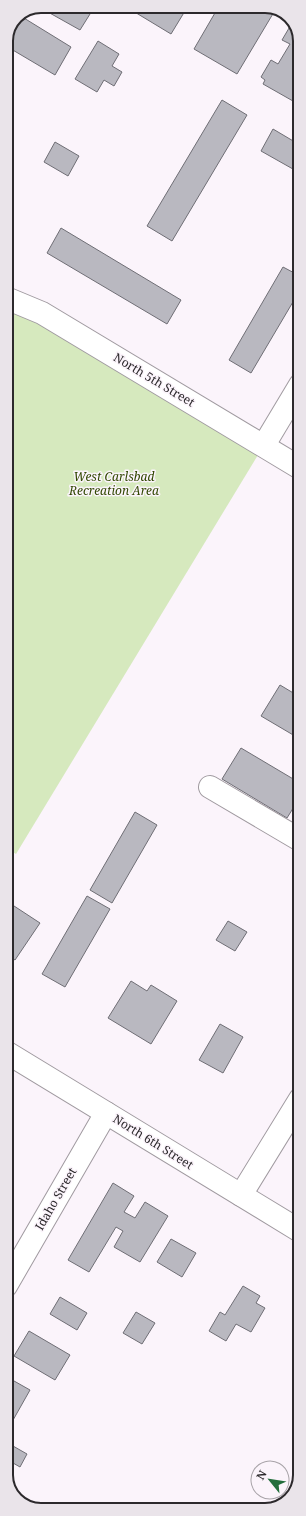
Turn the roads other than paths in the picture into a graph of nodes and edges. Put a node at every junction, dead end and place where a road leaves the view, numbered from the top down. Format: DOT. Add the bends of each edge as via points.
graph roads {
  1 [pos="13,301"];
  2 [pos="293,397"];
  3 [pos="264,445"];
  4 [pos="293,464"];
  5 [pos="210,787"];
  6 [pos="293,836"];
  7 [pos="13,1056"];
  8 [pos="293,1111"];
  9 [pos="106,1113"];
  10 [pos="241,1195"];
  11 [pos="293,1227"];
  12 [pos="13,1274"];
  1 -- 3 [label="street, North 5th Street" via="42,313"];
  2 -- 3 [label="street"];
  3 -- 4 [label="street, North 5th Street"];
  5 -- 6 [label="street"];
  7 -- 9 [label="street, North 6th Street"];
  8 -- 10 [label="street"];
  9 -- 10 [label="street, North 6th Street"];
  9 -- 12 [label="street, Idaho Street"];
  10 -- 11 [label="street, North 6th Street"];
}
